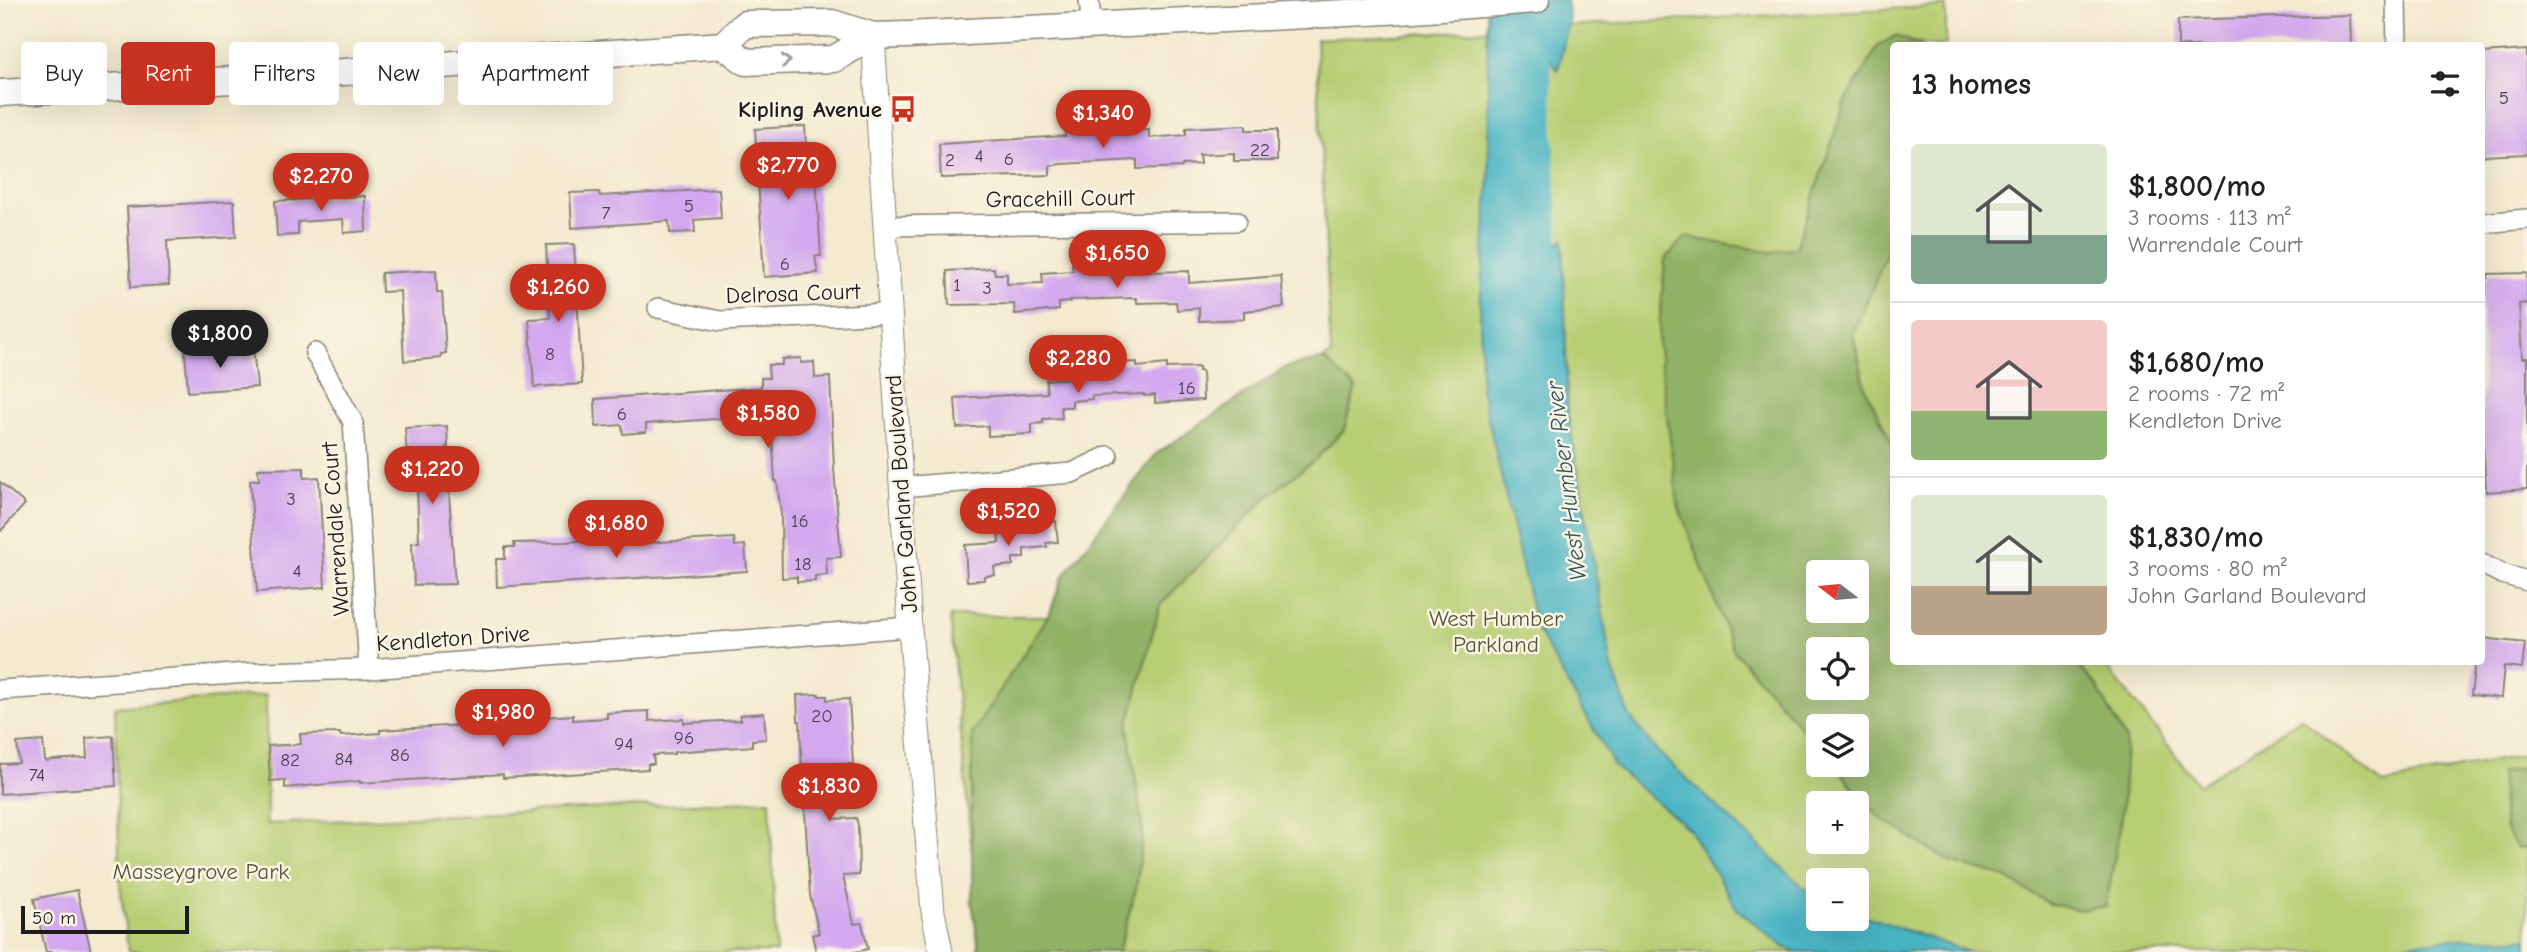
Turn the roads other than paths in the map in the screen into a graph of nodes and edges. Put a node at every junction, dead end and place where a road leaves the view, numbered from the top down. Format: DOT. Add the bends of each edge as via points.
graph roads {
  1 [pos="1090,0"];
  2 [pos="1536,0"];
  3 [pos="2396,0"];
  4 [pos="1092,27"];
  5 [pos="873,36"];
  6 [pos="2397,42"];
  7 [pos="723,45"];
  8 [pos="0,93"];
  9 [pos="2527,219"];
  10 [pos="1236,221"];
  11 [pos="2485,223"];
  12 [pos="884,226"];
  13 [pos="658,308"];
  14 [pos="890,313"];
  15 [pos="315,353"];
  16 [pos="1108,456"];
  17 [pos="901,486"];
  18 [pos="2485,566"];
  19 [pos="2527,581"];
  20 [pos="910,627"];
  21 [pos="369,669"];
  22 [pos="0,690"];
  23 [pos="941,952"];
  1 -- 4 [label="street"];
  2 -- 4 [label="main road"];
  3 -- 6 [label="street"];
  4 -- 5 [label="main road"];
  5 -- 7 [label="main road" via="832,23 745,24"];
  7 -- 5 [label="main road, one-way" via="746,62 834,59"];
  5 -- 12 [label="street, John Garland Boulevard"];
  7 -- 8 [label="main road"];
  9 -- 11 [label="street"];
  10 -- 12 [label="street, Gracehill Court"];
  12 -- 14 [label="street, John Garland Boulevard"];
  13 -- 14 [label="street, Delrosa Court" via="720,321"];
  14 -- 17 [label="street, John Garland Boulevard"];
  15 -- 21 [label="street, Warrendale Court" via="353,422"];
  16 -- 17 [label="street" via="1072,473"];
  17 -- 20 [label="street, John Garland Boulevard"];
  18 -- 19 [label="street"];
  20 -- 21 [label="street, Kendleton Drive"];
  20 -- 23 [label="street, John Garland Boulevard" via="933,912"];
  21 -- 22 [label="street, Kendleton Drive"];
}
